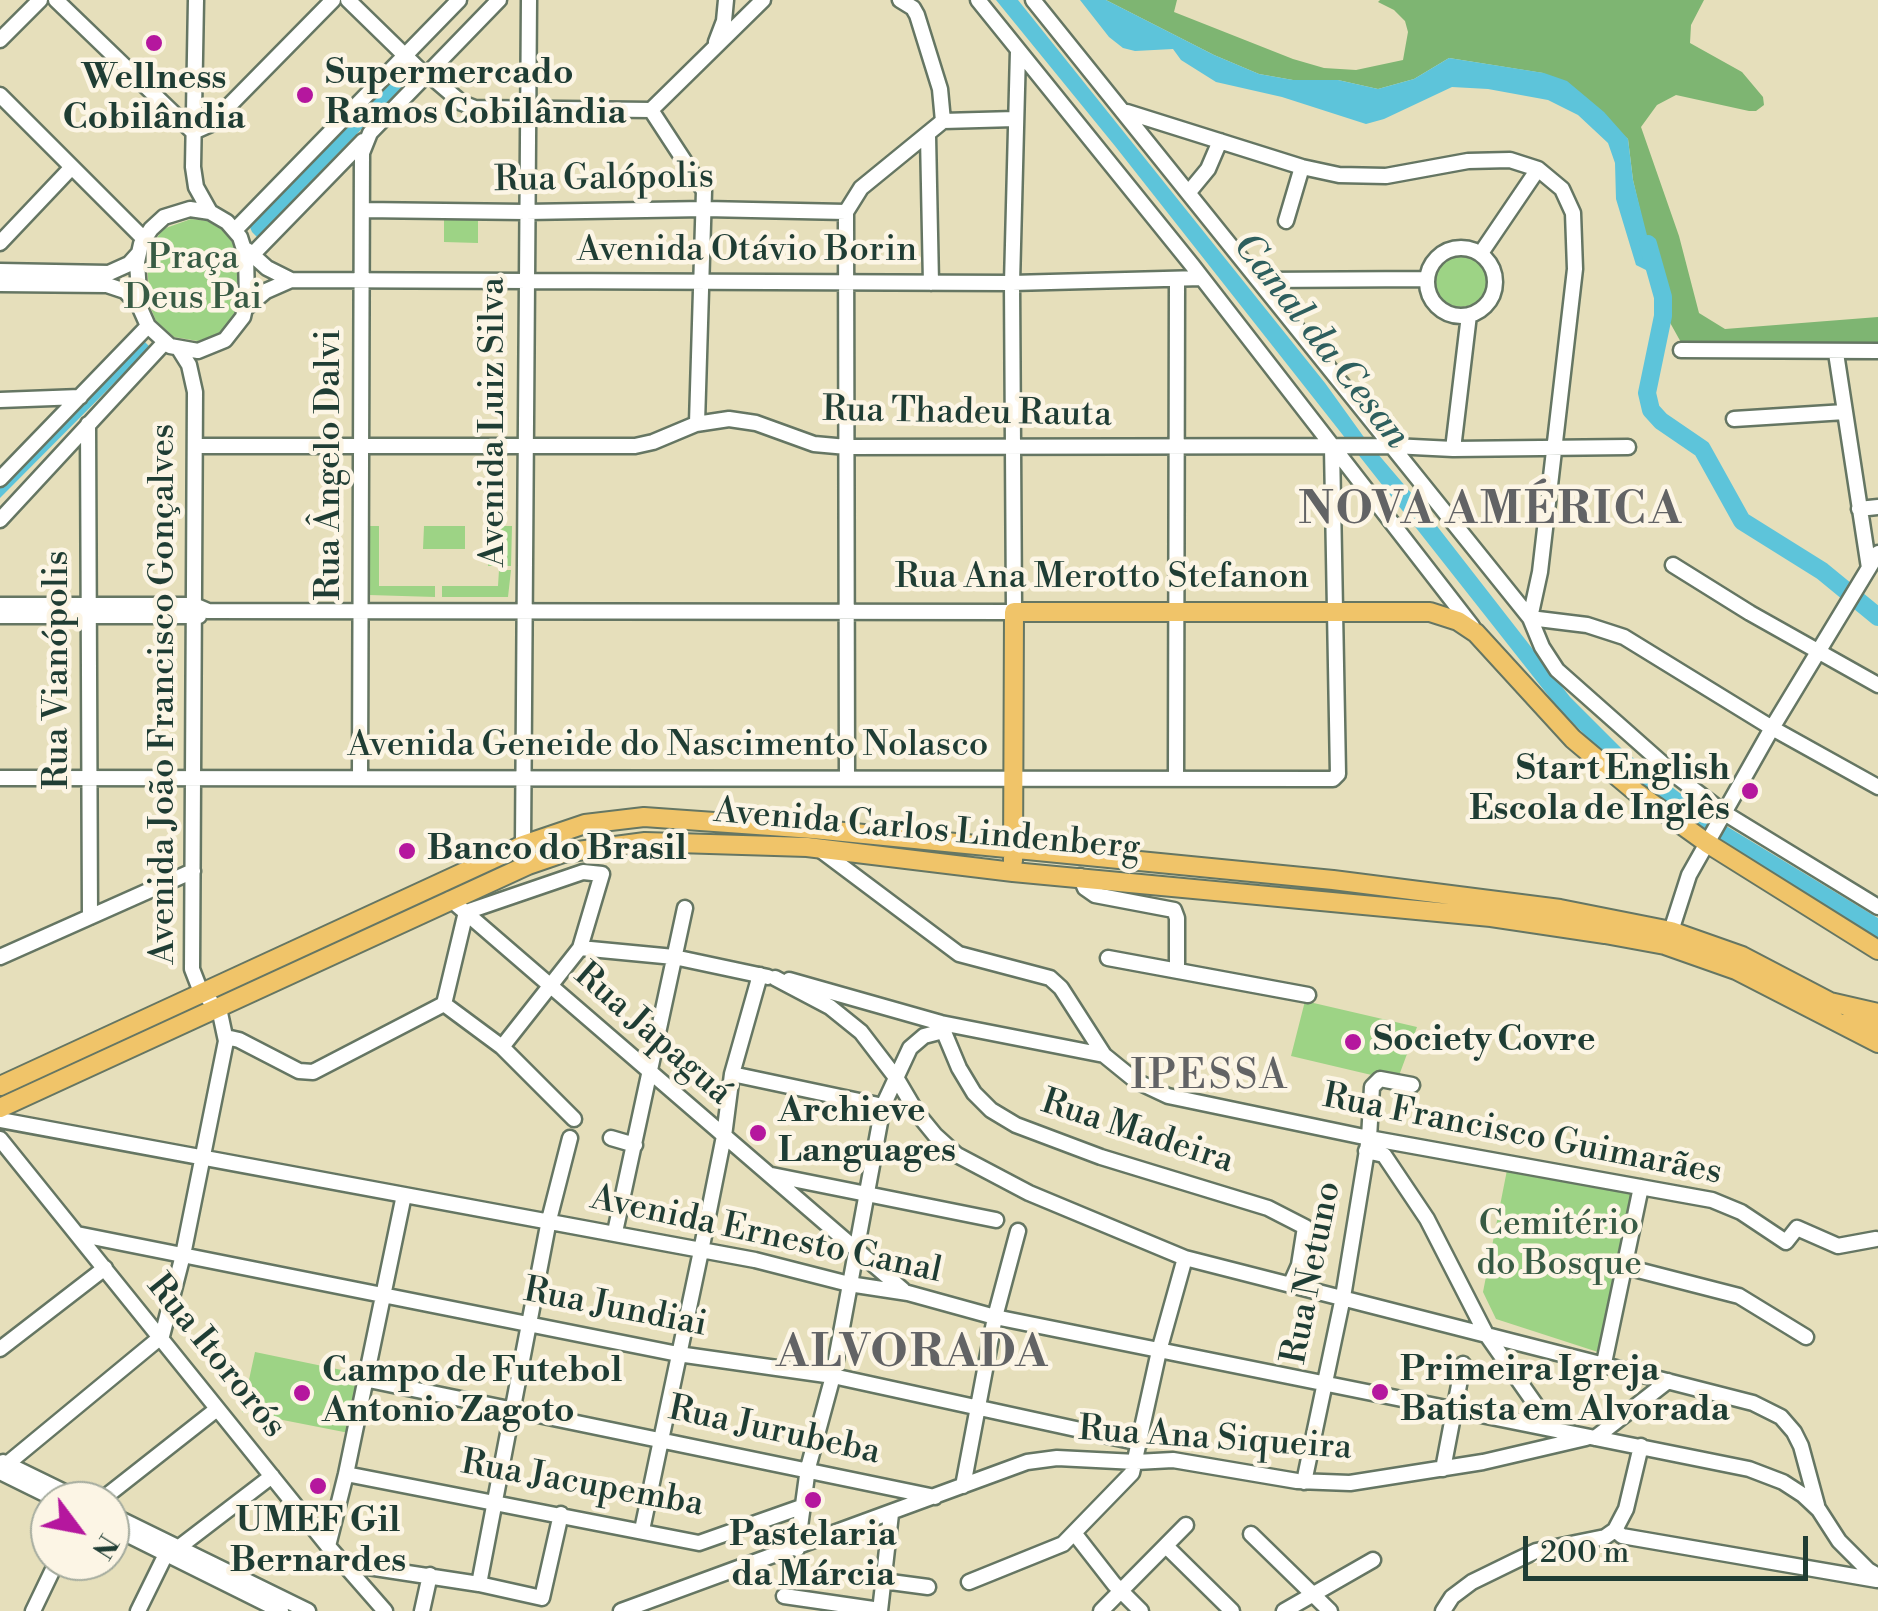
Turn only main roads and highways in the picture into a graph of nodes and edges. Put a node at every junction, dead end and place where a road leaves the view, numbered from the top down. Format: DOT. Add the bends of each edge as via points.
graph roads {
  1 [pos="1014,850"];
  2 [pos="1013,872"];
  3 [pos="1878,950"];
  4 [pos="1817,1004"];
  5 [pos="1878,1012"];
  6 [pos="1878,1027"];
  7 [pos="1878,1044"];
  8 [pos="0,1086"];
  9 [pos="0,1108"];
  1 -- 2 [label="main road"];
  1 -- 3 [label="main road, Rua Ana Merotto Stefanon" via="1014,612 1437,614 1482,638 1573,739 1636,792"];
  1 -- 4 [label="main road, Avenida Carlos Lindenberg" via="1507,900 1671,931 1742,956"];
  1 -- 8 [label="main road, Avenida Carlos Lindenberg" via="644,816 585,824 523,845"];
  2 -- 4 [label="main road, Avenida Carlos Lindenberg" via="1504,919 1653,943"];
  2 -- 9 [label="main road, Avenida Carlos Lindenberg" via="818,848 683,842 563,852"];
  4 -- 5 [label="main road"];
  4 -- 6 [label="main road"];
  4 -- 7 [label="main road, Avenida Carlos Lindenberg"];
}
